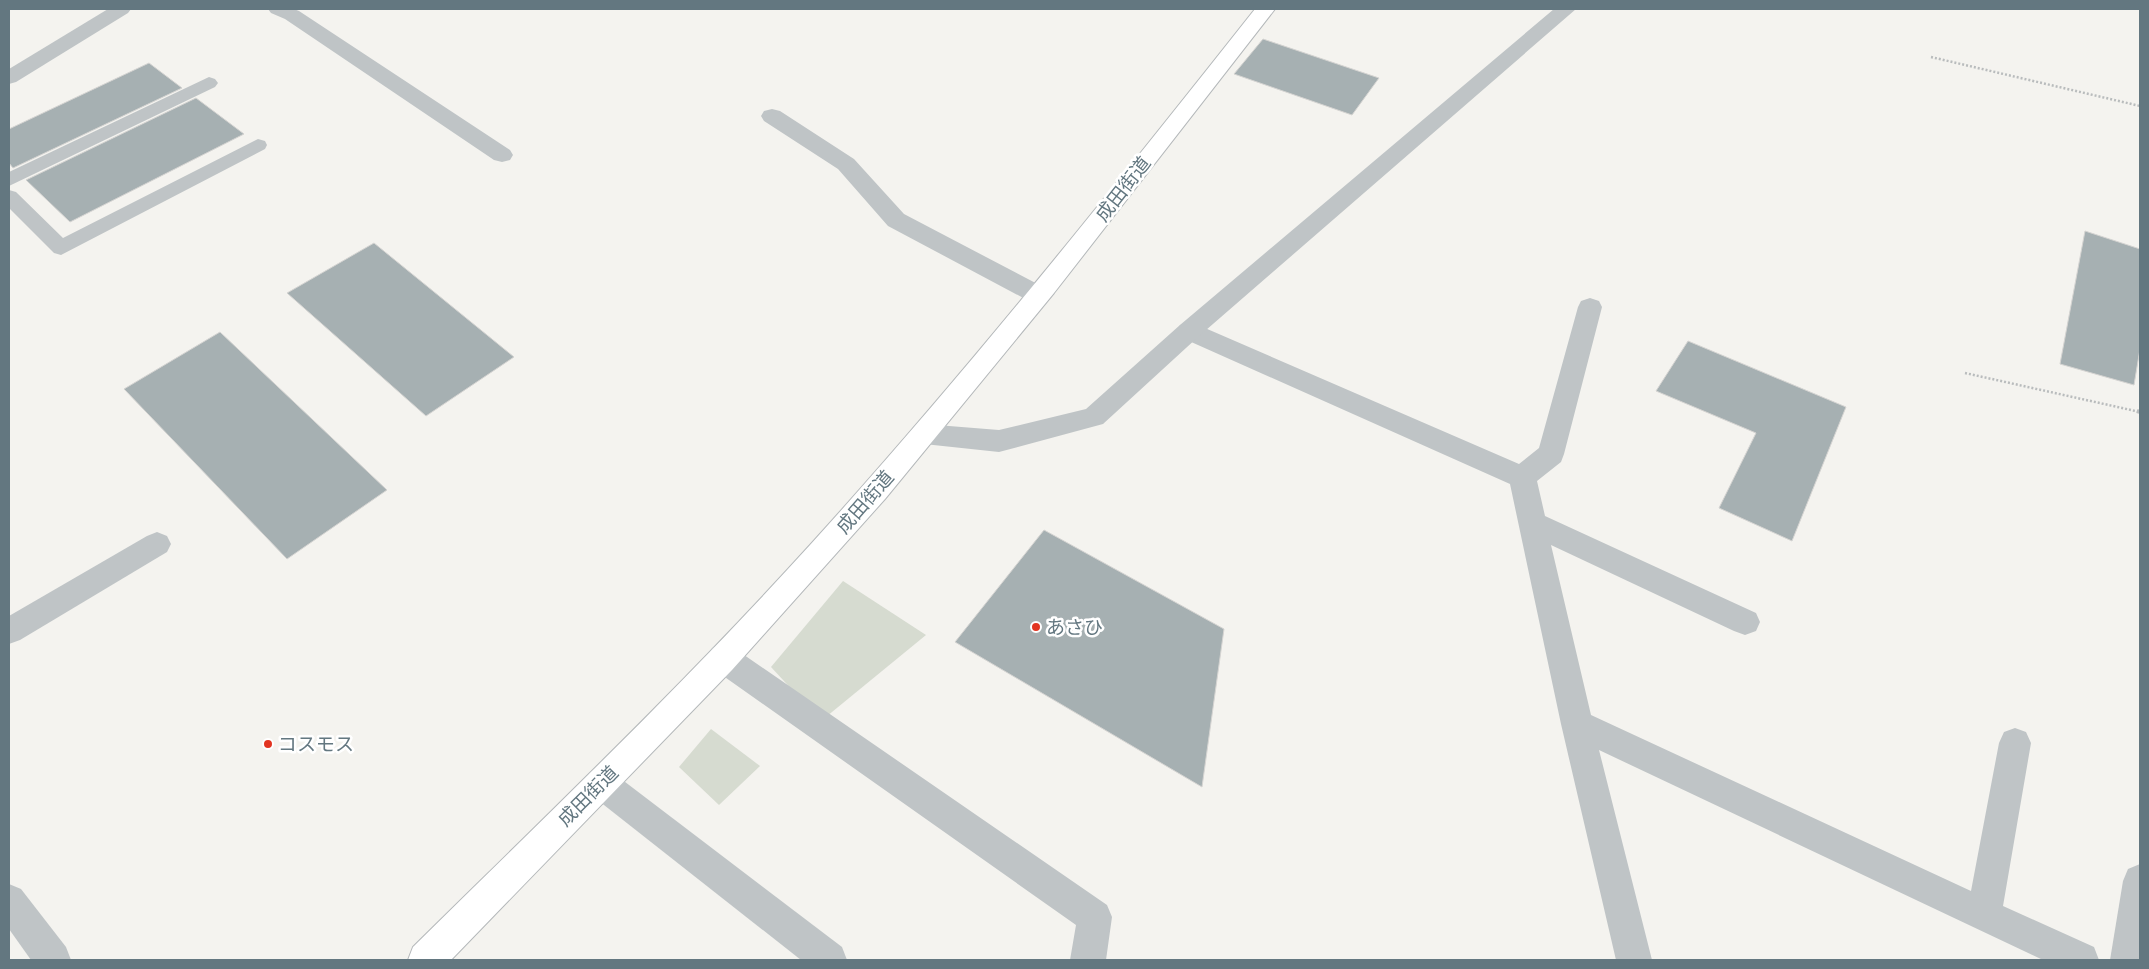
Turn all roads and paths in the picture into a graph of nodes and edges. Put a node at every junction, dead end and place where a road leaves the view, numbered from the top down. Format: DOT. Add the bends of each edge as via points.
graph roads {
  1 [pos="121,9"];
  2 [pos="278,9"];
  3 [pos="1265,9"];
  4 [pos="1566,9"];
  5 [pos="1931,57"];
  6 [pos="9,78"];
  7 [pos="209,83"];
  8 [pos="2140,106"];
  9 [pos="772,116"];
  10 [pos="258,145"];
  11 [pos="502,155"];
  12 [pos="9,180"];
  13 [pos="9,198"];
  14 [pos="1038,295"];
  15 [pos="1590,307"];
  16 [pos="1189,331"];
  17 [pos="1965,373"];
  18 [pos="2140,412"];
  19 [pos="924,434"];
  20 [pos="1522,477"];
  21 [pos="1532,523"];
  22 [pos="157,544"];
  23 [pos="1745,622"];
  24 [pos="9,631"];
  25 [pos="723,658"];
  26 [pos="1577,724"];
  27 [pos="2015,743"];
  28 [pos="601,782"];
  29 [pos="2140,881"];
  30 [pos="9,902"];
  31 [pos="1984,915"];
  32 [pos="53,960"];
  33 [pos="426,960"];
  34 [pos="829,960"];
  35 [pos="1088,960"];
  36 [pos="1634,960"];
  37 [pos="2081,960"];
  38 [pos="2128,960"];
  1 -- 6 [label="street"];
  2 -- 11 [label="street" via="292,15"];
  3 -- 14 [label="highway, 成田街道"];
  4 -- 16 [label="street"];
  5 -- 8 [label="path"];
  7 -- 12 [label="lane"];
  9 -- 14 [label="street" via="846,164 896,220"];
  10 -- 13 [label="lane" via="61,248"];
  14 -- 19 [label="highway, 成田街道"];
  15 -- 20 [label="street" via="1551,454"];
  16 -- 19 [label="street" via="1094,417 999,441"];
  16 -- 20 [label="street"];
  17 -- 18 [label="path"];
  19 -- 25 [label="highway, 成田街道" via="817,557"];
  20 -- 21 [label="street"];
  21 -- 23 [label="street"];
  21 -- 26 [label="street"];
  22 -- 24 [label="street"];
  25 -- 28 [label="highway, 成田街道"];
  25 -- 35 [label="street" via="1095,917"];
  26 -- 31 [label="street"];
  26 -- 36 [label="street"];
  27 -- 31 [label="street"];
  28 -- 33 [label="highway, 成田街道"];
  28 -- 34 [label="street"];
  29 -- 38 [label="street"];
  30 -- 32 [label="street"];
  31 -- 37 [label="street"];
}
